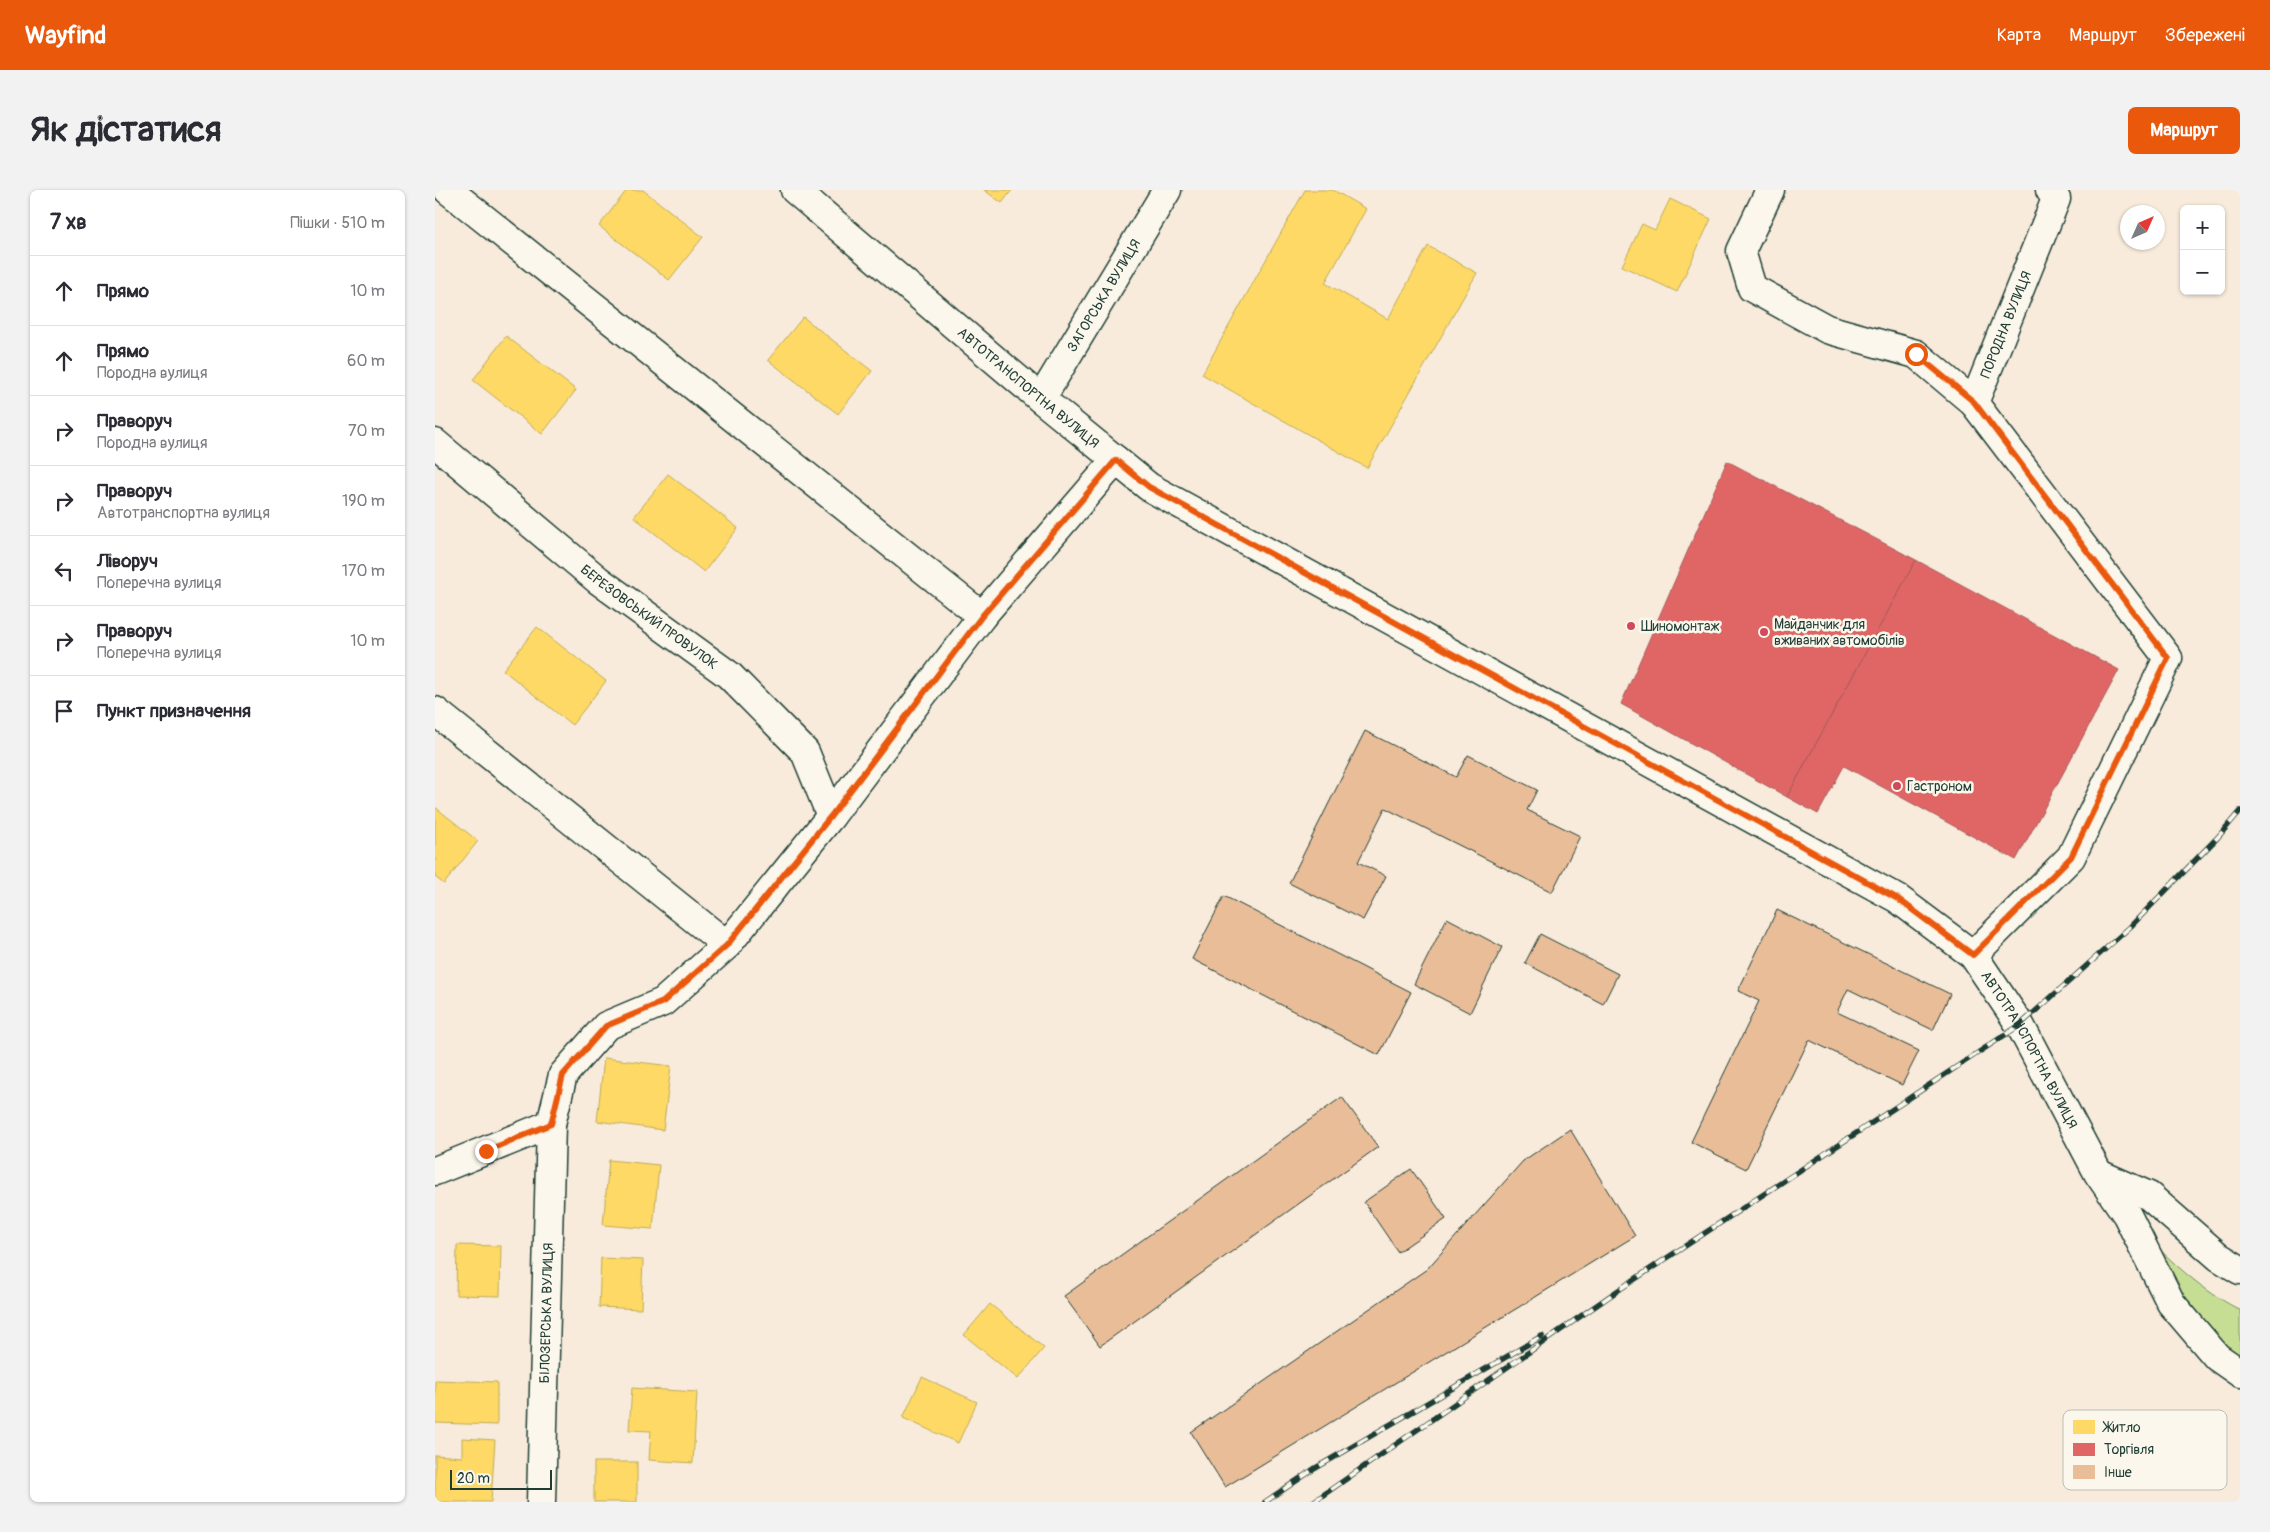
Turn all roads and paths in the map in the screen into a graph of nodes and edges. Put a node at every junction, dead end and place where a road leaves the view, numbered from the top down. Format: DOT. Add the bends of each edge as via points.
graph roads {
  1 [pos="448,190"];
  2 [pos="795,190"];
  3 [pos="1167,190"];
  4 [pos="1771,190"];
  5 [pos="2055,193"];
  6 [pos="1041,399"];
  7 [pos="1974,402"];
  8 [pos="435,443"];
  9 [pos="1116,460"];
  10 [pos="982,616"];
  11 [pos="435,711"];
  12 [pos="831,816"];
  13 [pos="727,945"];
  14 [pos="1973,955"];
  15 [pos="551,1124"];
  16 [pos="435,1171"];
  17 [pos="2098,1173"];
  18 [pos="2240,1270"];
  19 [pos="2240,1373"];
  20 [pos="541,1502"];
  1 -- 10 [label="street"];
  2 -- 6 [label="street, АВТОТРАНСПОРТНА ВУЛИЦЯ"];
  3 -- 6 [label="street, ЗАГОРСЬКА ВУЛИЦЯ"];
  4 -- 7 [label="street" via="1741,250 1752,288 1827,329 1916,354"];
  5 -- 7 [label="street, ПОРОДНА ВУЛИЦЯ"];
  6 -- 9 [label="street, АВТОТРАНСПОРТНА ВУЛИЦЯ"];
  7 -- 14 [label="street" via="2168,658 2071,857"];
  8 -- 12 [label="street, БЕРЕЗОВСЬКИЙ ПРОВУЛОК" via="598,580 729,676 805,752"];
  9 -- 10 [label="street, БІЛОЗЕРСЬКА ВУЛИЦЯ"];
  9 -- 14 [label="street, АВТОТРАНСПОРТНА ВУЛИЦЯ" via="1149,487 1898,899"];
  10 -- 12 [label="street, БІЛОЗЕРСЬКА ВУЛИЦЯ"];
  11 -- 13 [label="street"];
  12 -- 13 [label="street, БІЛОЗЕРСЬКА ВУЛИЦЯ"];
  13 -- 15 [label="street, БІЛОЗЕРСЬКА ВУЛИЦЯ" via="663,1002 606,1026 563,1075"];
  14 -- 17 [label="street, АВТОТРАНСПОРТНА ВУЛИЦЯ" via="2020,1025"];
  15 -- 16 [label="street"];
  15 -- 20 [label="street, БІЛОЗЕРСЬКА ВУЛИЦЯ"];
  17 -- 18 [label="street" via="2149,1196 2219,1257"];
  17 -- 19 [label="street, АВТОТРАНСПОРТНА ВУЛИЦЯ" via="2127,1215 2171,1303 2217,1356"];
}
